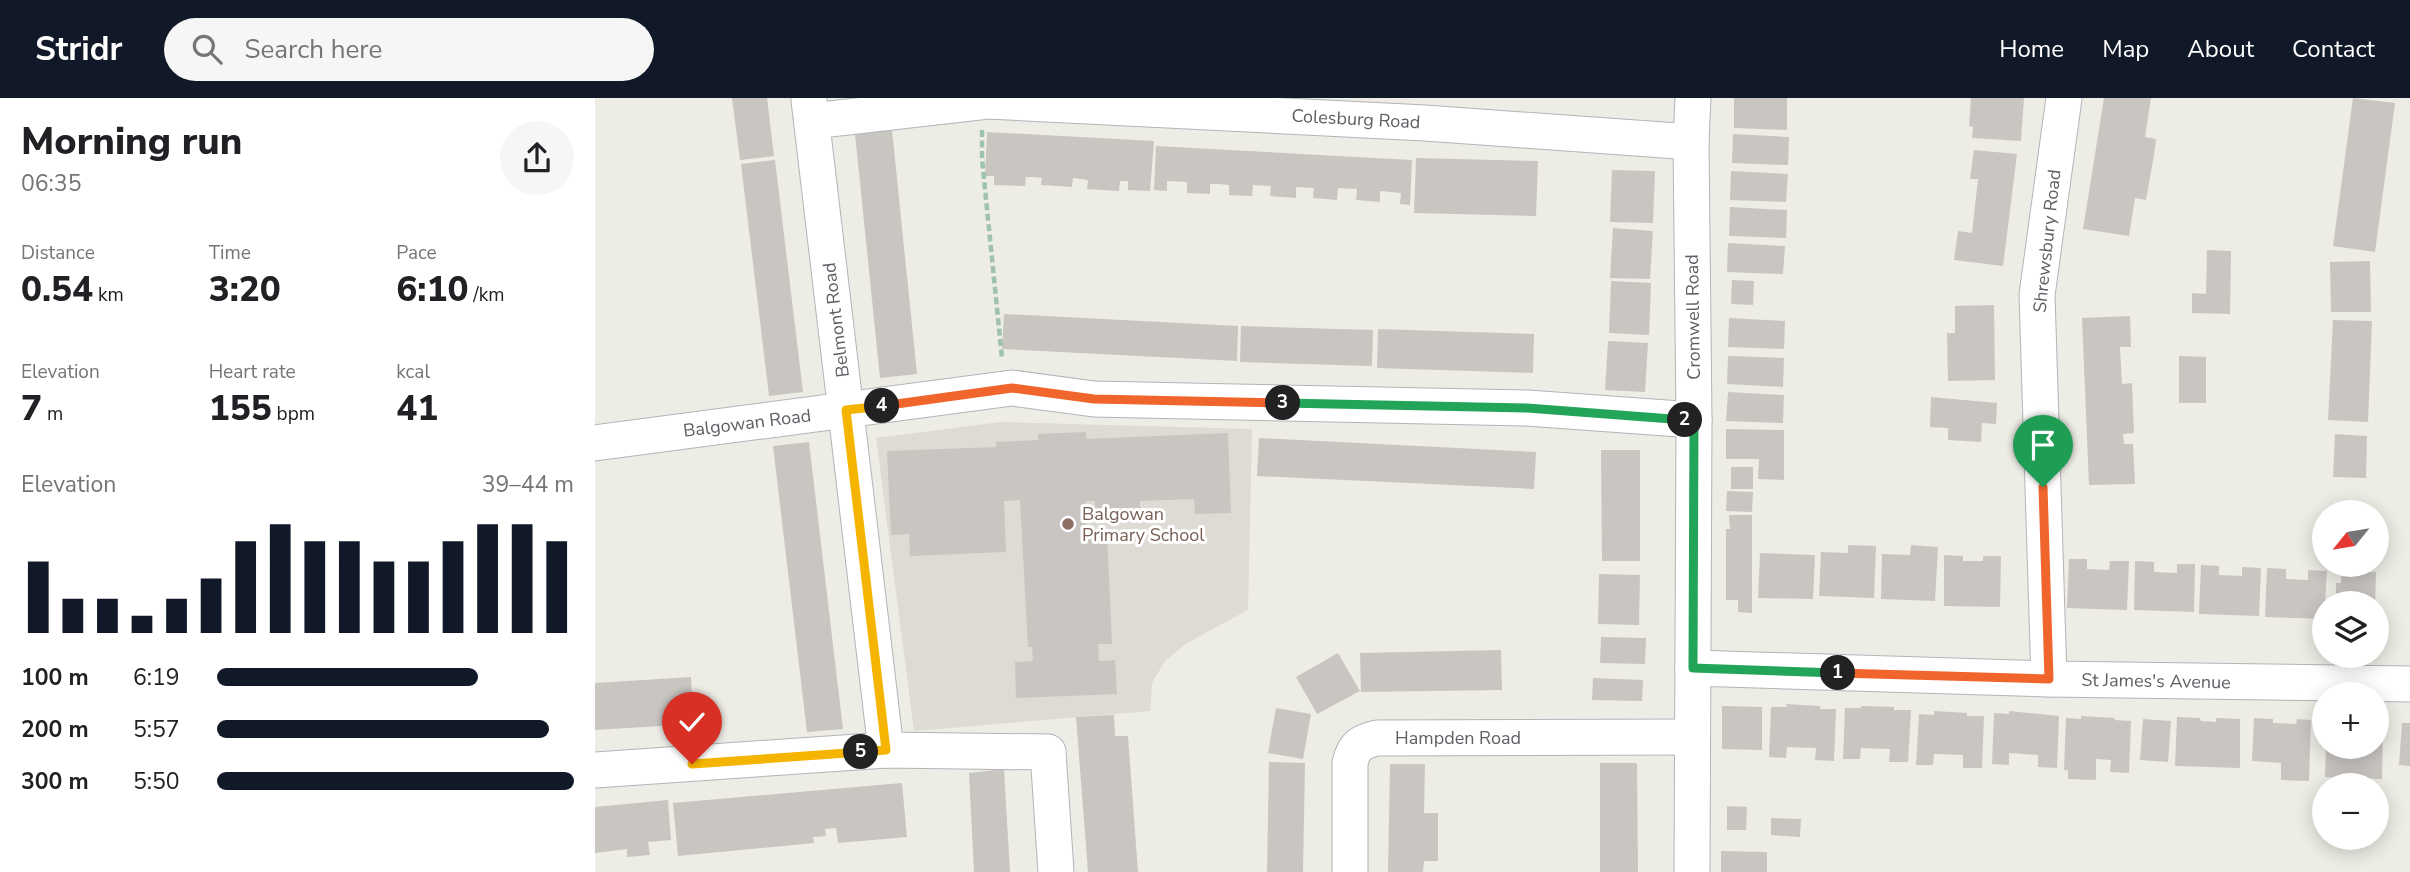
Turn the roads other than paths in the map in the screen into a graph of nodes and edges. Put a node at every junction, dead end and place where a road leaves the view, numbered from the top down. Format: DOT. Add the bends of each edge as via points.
graph roads {
  1 [pos="1693,98"];
  2 [pos="2064,98"];
  3 [pos="810,110"];
  4 [pos="1691,142"];
  5 [pos="846,410"];
  6 [pos="1694,420"];
  7 [pos="595,443"];
  8 [pos="1693,668"];
  9 [pos="2410,673"];
  10 [pos="2049,679"];
  11 [pos="2410,684"];
  12 [pos="1691,737"];
  13 [pos="886,750"];
  14 [pos="595,770"];
  15 [pos="1056,872"];
  16 [pos="1350,872"];
  17 [pos="1692,872"];
  1 -- 4 [label="street, Cromwell Road"];
  2 -- 10 [label="street, Shrewsbury Road" via="2037,295"];
  3 -- 4 [label="street, Colesburg Road" via="983,101 1425,123"];
  3 -- 5 [label="street, Belmont Road"];
  4 -- 6 [label="street, Cromwell Road"];
  5 -- 6 [label="street, Balgowan Road" via="1012,388 1094,399 1527,408"];
  5 -- 7 [label="street, Balgowan Road"];
  5 -- 13 [label="street, Belmont Road"];
  6 -- 8 [label="street, Cromwell Road"];
  8 -- 10 [label="street, St James's Avenue"];
  8 -- 12 [label="street, Cromwell Road"];
  9 -- 11 [label="street"];
  10 -- 11 [label="street, St James's Avenue"];
  12 -- 16 [label="street, Hampden Road" via="1361,741 1350,763"];
  12 -- 17 [label="street, Cromwell Road"];
  13 -- 14 [label="street"];
  13 -- 15 [label="street" via="1048,752"];
}
